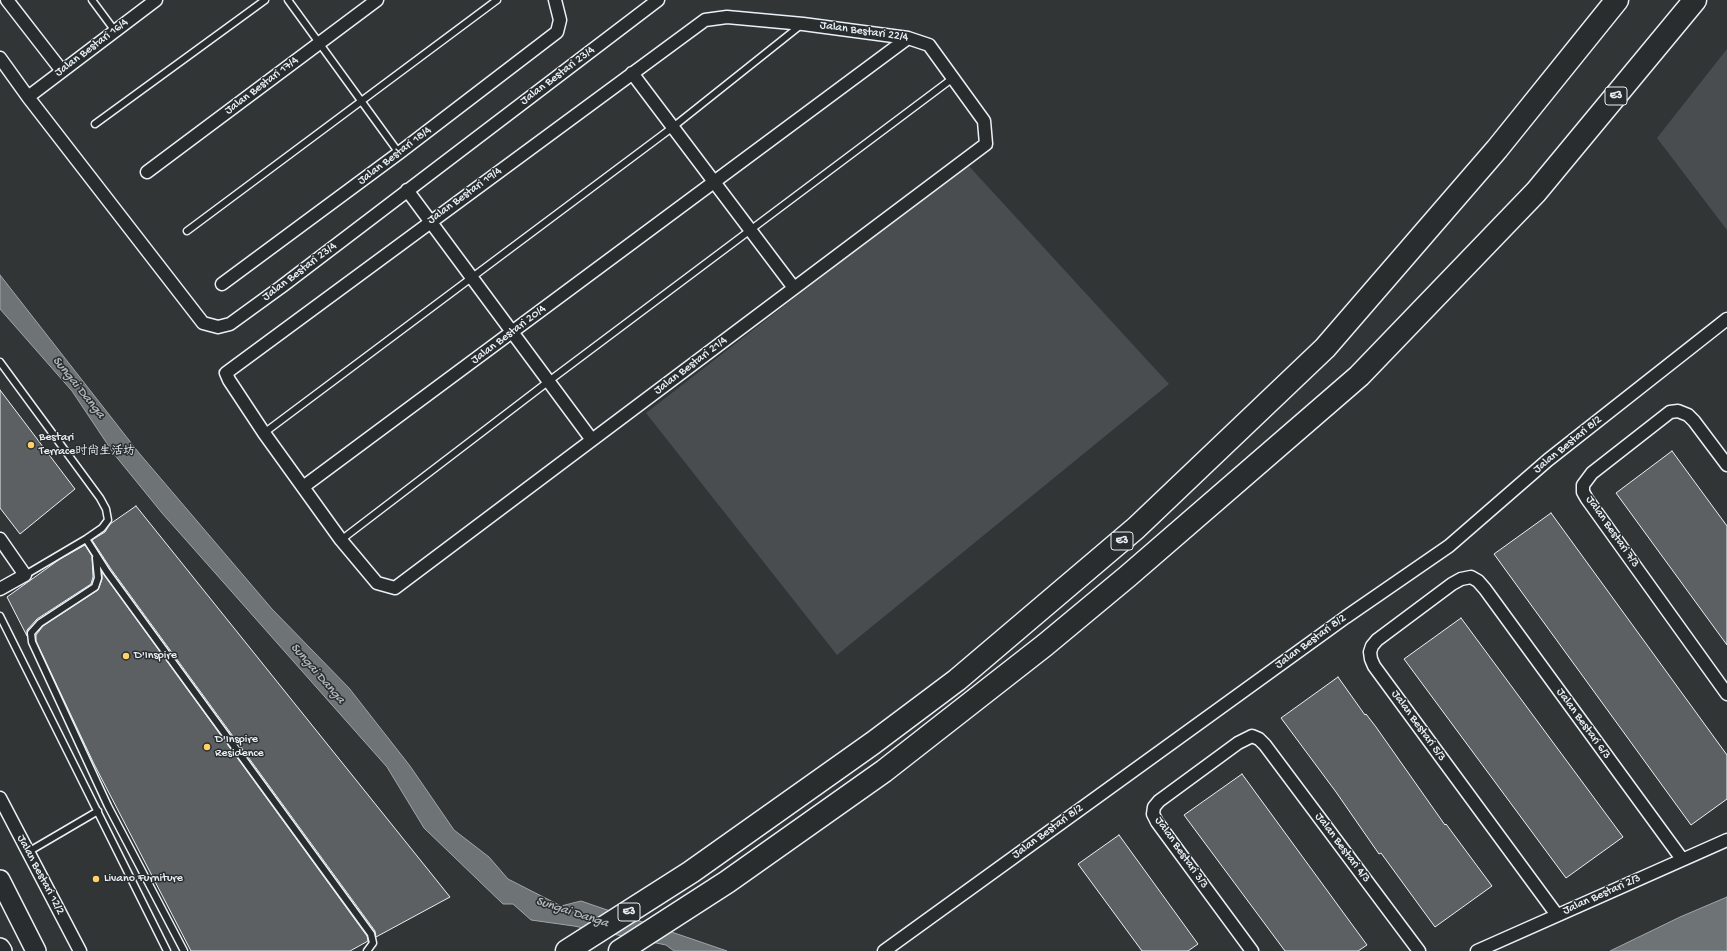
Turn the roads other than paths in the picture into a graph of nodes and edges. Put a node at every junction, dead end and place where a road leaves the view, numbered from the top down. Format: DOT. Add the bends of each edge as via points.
graph roads {
  1 [pos="7,0"];
  2 [pos="92,0"];
  3 [pos="156,0"];
  4 [pos="265,0"];
  5 [pos="288,0"];
  6 [pos="377,0"];
  7 [pos="497,0"];
  8 [pos="555,0"];
  9 [pos="658,0"];
  10 [pos="1617,0"];
  11 [pos="1695,0"];
  12 [pos="705,20"];
  13 [pos="803,24"];
  14 [pos="115,31"];
  15 [pos="908,38"];
  16 [pos="319,43"];
  17 [pos="0,58"];
  18 [pos="62,71"];
  19 [pos="632,73"];
  20 [pos="953,78"];
  21 [pos="28,97"];
  22 [pos="361,100"];
  23 [pos="95,124"];
  24 [pos="673,127"];
  25 [pos="986,144"];
  26 [pos="399,153"];
  27 [pos="147,172"];
  28 [pos="714,182"];
  29 [pos="407,190"];
  30 [pos="431,222"];
  31 [pos="750,230"];
  32 [pos="187,231"];
  33 [pos="471,277"];
  34 [pos="222,284"];
  35 [pos="794,288"];
  36 [pos="1727,319"];
  37 [pos="512,332"];
  38 [pos="0,362"];
  39 [pos="549,381"];
  40 [pos="264,434"];
  41 [pos="592,440"];
  42 [pos="1727,465"];
  43 [pos="303,487"];
  44 [pos="0,539"];
  45 [pos="86,539"];
  46 [pos="341,540"];
  47 [pos="96,556"];
  48 [pos="25,575"];
  49 [pos="0,589"];
  50 [pos="1485,589"];
  51 [pos="0,616"];
  52 [pos="1727,694"];
  53 [pos="1265,745"];
  54 [pos="0,798"];
  55 [pos="98,811"];
  56 [pos="1727,840"];
  57 [pos="28,852"];
  58 [pos="1682,859"];
  59 [pos="0,880"];
  60 [pos="1557,915"];
  61 [pos="0,948"];
  62 [pos="2,951"];
  63 [pos="36,951"];
  64 [pos="80,951"];
  65 [pos="167,951"];
  66 [pos="184,951"];
  67 [pos="367,951"];
  68 [pos="567,951"];
  69 [pos="620,951"];
  70 [pos="884,951"];
  71 [pos="1252,951"];
  72 [pos="1419,951"];
  73 [pos="1477,951"];
  1 -- 18 [label="street"];
  2 -- 14 [label="lane"];
  3 -- 14 [label="street, Jalan Bestari 16/4"];
  4 -- 23 [label="lane"];
  5 -- 16 [label="lane"];
  6 -- 16 [label="street, Jalan Bestari 17/4"];
  7 -- 22 [label="lane"];
  8 -- 26 [label="street, Jalan Bestari 18/4" via="560,20 557,32"];
  9 -- 29 [label="street, Jalan Bestari 23/4"];
  10 -- 68 [label="highway, E3" via="1497,149 1325,348 1136,528 957,680 807,791 691,872"];
  11 -- 69 [label="highway, E3" via="1536,192 1359,376 1128,576 1045,645 884,771 727,882"];
  12 -- 13 [label="street, Jalan Bestari 22/4" via="727,17"];
  12 -- 19 [label="street, Jalan Bestari 19/4"];
  13 -- 15 [label="street, Jalan Bestari 22/4"];
  13 -- 24 [label="lane"];
  14 -- 18 [label="street, Jalan Bestari 16/4"];
  15 -- 20 [label="street, Jalan Bestari 22/4" via="928,45"];
  15 -- 28 [label="street, Jalan Bestari 20/4"];
  16 -- 22 [label="lane"];
  16 -- 27 [label="street, Jalan Bestari 17/4"];
  17 -- 21 [label="street, Jalan Bestari 23/4"];
  18 -- 21 [label="street, Jalan Bestari 16/4"];
  19 -- 24 [label="street"];
  19 -- 30 [label="street, Jalan Bestari 19/4"];
  20 -- 25 [label="street, Jalan Bestari 22/4" via="984,121"];
  20 -- 31 [label="lane"];
  21 -- 29 [label="street, Jalan Bestari 23/4" via="203,323 218,327 230,324"];
  22 -- 26 [label="lane"];
  22 -- 32 [label="lane"];
  24 -- 28 [label="street"];
  24 -- 33 [label="lane"];
  25 -- 35 [label="street, Jalan Bestari 21/4"];
  26 -- 34 [label="street, Jalan Bestari 18/4"];
  28 -- 31 [label="street"];
  28 -- 37 [label="street, Jalan Bestari 20/4"];
  29 -- 30 [label="street"];
  30 -- 33 [label="street"];
  30 -- 40 [label="street, Jalan Bestari 19/4" via="226,373"];
  31 -- 35 [label="street"];
  31 -- 39 [label="lane"];
  33 -- 37 [label="street"];
  33 -- 40 [label="lane"];
  35 -- 41 [label="street, Jalan Bestari 21/4"];
  36 -- 70 [label="street, Jalan Bestari 8/2" via="1548,460 1449,546 1346,617"];
  37 -- 39 [label="street"];
  37 -- 43 [label="street, Jalan Bestari 20/4"];
  38 -- 45 [label="lane" via="106,509 108,520 102,528"];
  39 -- 41 [label="street"];
  39 -- 46 [label="lane"];
  40 -- 43 [label="street"];
  41 -- 46 [label="street, Jalan Bestari 21/4" via="395,588 377,583"];
  42 -- 52 [label="street, Jalan Bestari 7/3" via="1688,415 1678,411 1670,412 1586,478 1583,485 1587,499"];
  43 -- 46 [label="street"];
  44 -- 48 [label="street"];
  45 -- 47 [label="lane"];
  45 -- 48 [label="lane"];
  47 -- 66 [label="lane" via="98,578 95,587 40,623 31,633 32,642 108,806"];
  47 -- 67 [label="lane" via="371,934 373,943"];
  48 -- 49 [label="street"];
  50 -- 58 [label="street, Jalan Bestari 6/3"];
  50 -- 60 [label="street, Jalan Bestari 5/3" via="1471,577 1452,584 1377,640 1370,652 1371,659"];
  51 -- 55 [label="lane"];
  53 -- 71 [label="street, Jalan Bestari 3/3" via="1252,736 1238,743 1159,801 1154,807 1153,814"];
  53 -- 72 [label="street, Jalan Bestari 4/3"];
  54 -- 57 [label="street, Jalan Bestari 12/2"];
  55 -- 57 [label="lane"];
  55 -- 65 [label="lane"];
  56 -- 58 [label="street, Jalan Bestari 2/3"];
  57 -- 64 [label="street, Jalan Bestari 12/2"];
  58 -- 60 [label="street, Jalan Bestari 2/3"];
  59 -- 63 [label="main road"];
  60 -- 73 [label="street, Jalan Bestari 2/3"];
  61 -- 62 [label="main road"];
}
